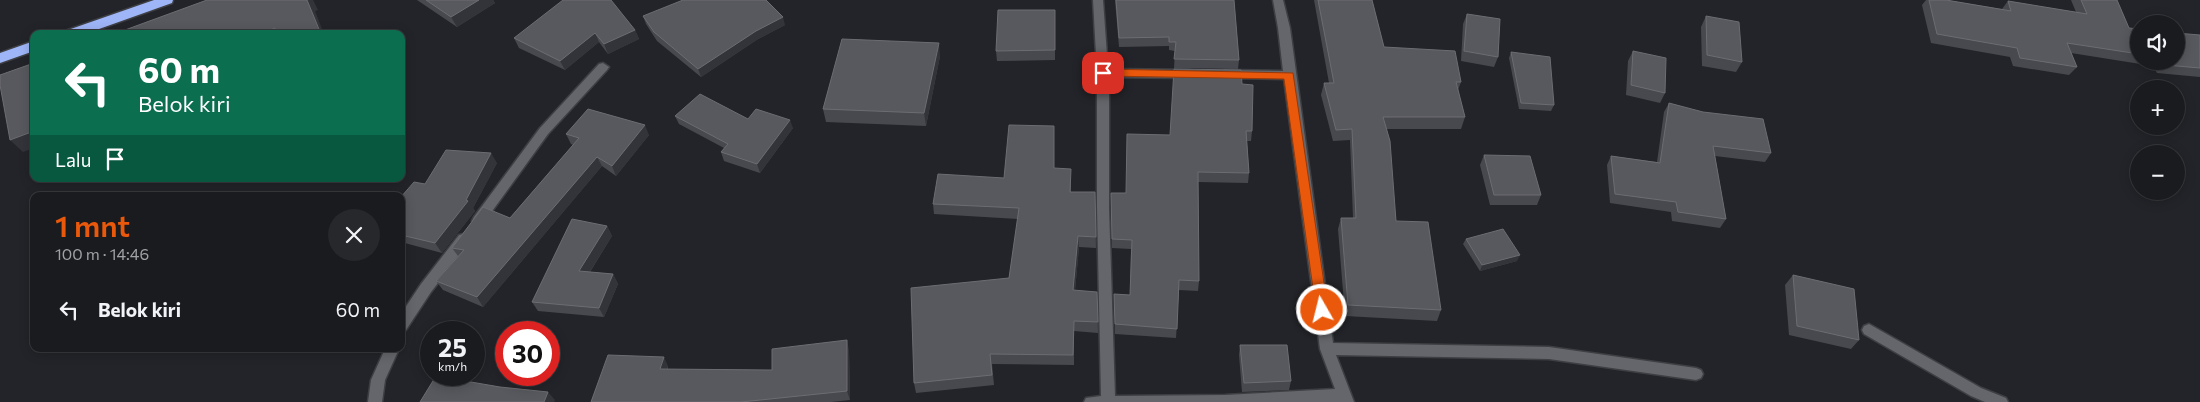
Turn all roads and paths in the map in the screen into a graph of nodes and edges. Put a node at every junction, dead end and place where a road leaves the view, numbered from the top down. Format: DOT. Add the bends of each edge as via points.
graph roads {
  1 [pos="167,0"];
  2 [pos="1098,0"];
  3 [pos="1278,0"];
  4 [pos="81,30"];
  5 [pos="30,47"];
  6 [pos="0,58"];
  7 [pos="603,67"];
  8 [pos="1103,73"];
  9 [pos="1289,75"];
  10 [pos="405,320"];
  11 [pos="1869,330"];
  12 [pos="1327,349"];
  13 [pos="391,352"];
  14 [pos="1696,374"];
  15 [pos="1346,398"];
  16 [pos="1108,400"];
  17 [pos="375,402"];
  18 [pos="1091,402"];
  19 [pos="2001,402"];
  1 -- 4 [label="highway"];
  2 -- 8 [label="street"];
  3 -- 9 [label="street"];
  5 -- 6 [label="highway"];
  7 -- 10 [label="street" via="544,131"];
  8 -- 9 [label="street"];
  8 -- 16 [label="street"];
  9 -- 12 [label="street"];
  11 -- 19 [label="street" via="1976,392"];
  12 -- 14 [label="street" via="1549,353"];
  12 -- 15 [label="street"];
  13 -- 17 [label="street" via="378,380"];
  15 -- 16 [label="street"];
  16 -- 18 [label="street"];
}
